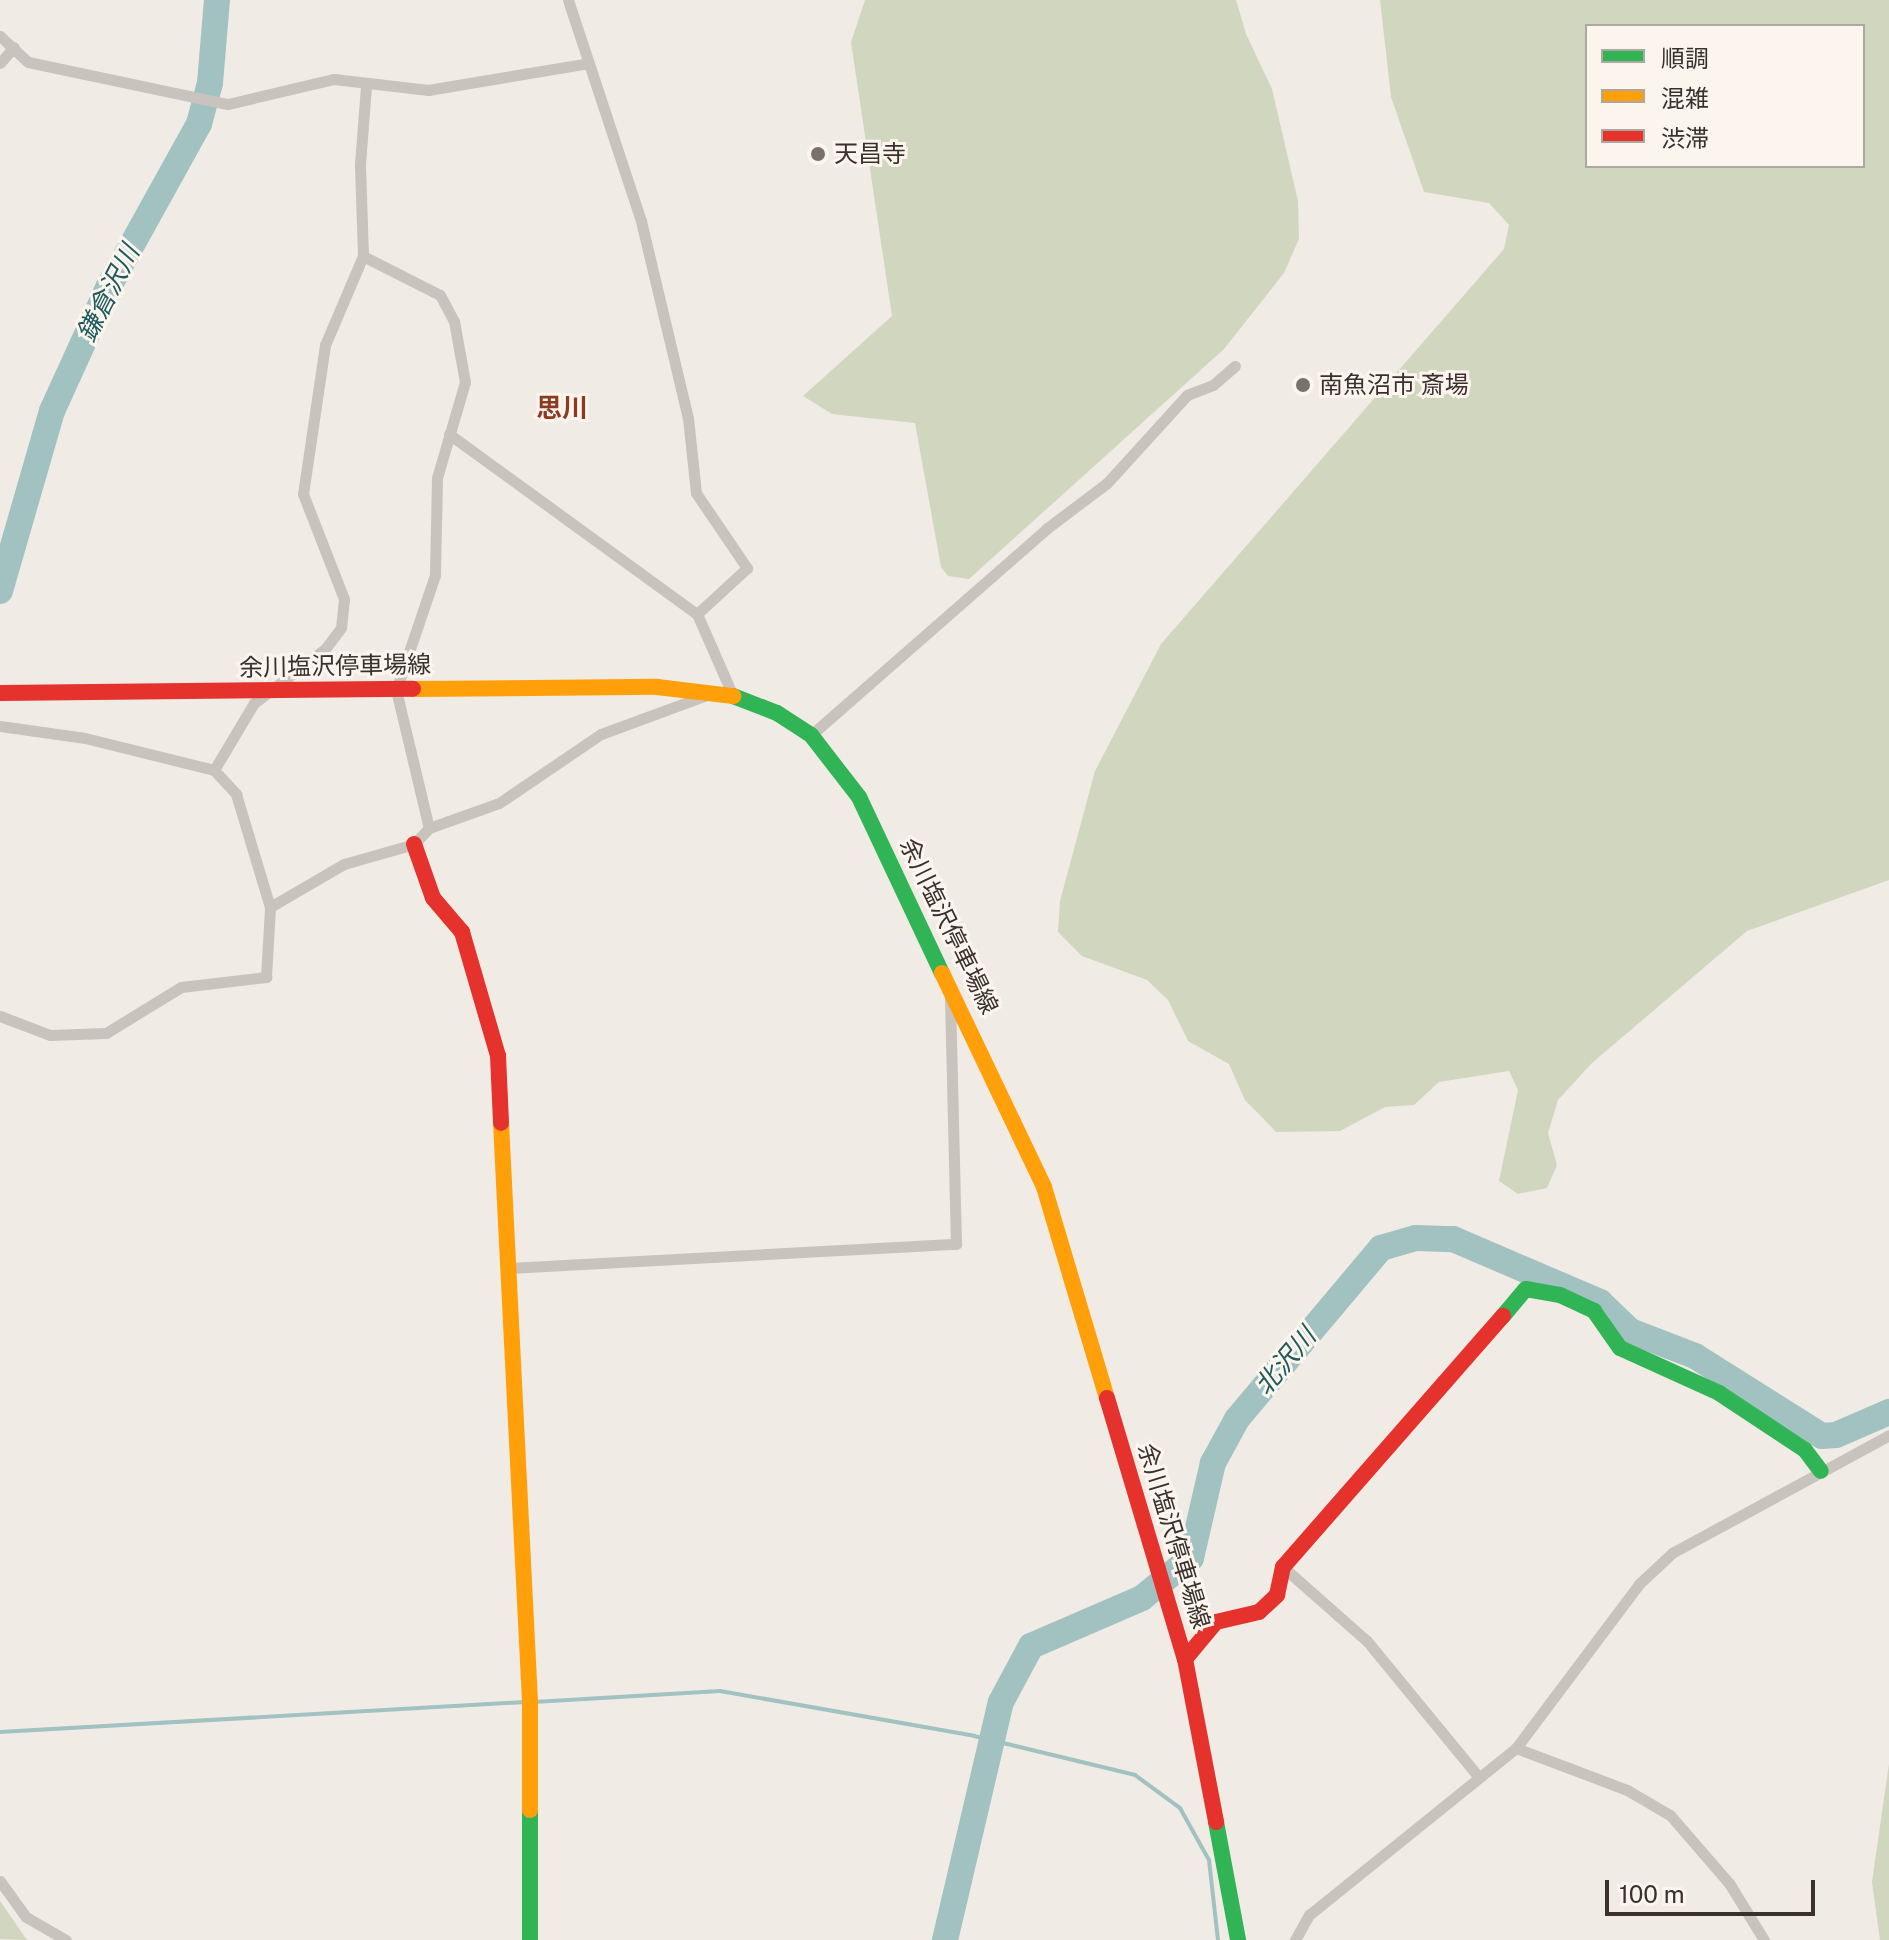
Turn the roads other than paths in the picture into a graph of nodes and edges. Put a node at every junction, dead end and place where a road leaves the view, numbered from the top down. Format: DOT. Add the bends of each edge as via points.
graph roads {
  1 [pos="568,0"];
  2 [pos="0,36"];
  3 [pos="14,47"];
  4 [pos="0,63"];
  5 [pos="589,63"];
  6 [pos="366,86"];
  7 [pos="363,256"];
  8 [pos="1235,366"];
  9 [pos="449,434"];
  10 [pos="697,614"];
  11 [pos="396,690"];
  12 [pos="270,692"];
  13 [pos="0,693"];
  14 [pos="712,694"];
  15 [pos="733,696"];
  16 [pos="0,726"];
  17 [pos="811,735"];
  18 [pos="214,770"];
  19 [pos="429,828"];
  20 [pos="414,844"];
  21 [pos="270,907"];
  22 [pos="950,980"];
  23 [pos="0,1016"];
  24 [pos="509,1268"];
  25 [pos="1889,1435"];
  26 [pos="1821,1471"];
  27 [pos="1283,1567"];
  28 [pos="1185,1659"];
  29 [pos="1516,1748"];
  30 [pos="1478,1776"];
  31 [pos="0,1881"];
  32 [pos="66,1940"];
  33 [pos="530,1940"];
  34 [pos="1238,1940"];
  35 [pos="1295,1940"];
  36 [pos="1764,1940"];
  1 -- 5 [label="street"];
  2 -- 3 [label="street"];
  3 -- 4 [label="street"];
  3 -- 6 [label="street" via="28,62 228,104 334,79"];
  5 -- 6 [label="street" via="428,90"];
  5 -- 10 [label="street" via="641,221 688,418 696,493 747,568"];
  6 -- 7 [label="street" via="360,164"];
  7 -- 9 [label="street" via="440,295 454,321 465,382"];
  7 -- 12 [label="street" via="325,345 303,494 344,599 341,628 325,649"];
  8 -- 17 [label="street" via="1213,385 1187,395 1107,483 1046,529"];
  9 -- 10 [label="street"];
  9 -- 11 [label="street" via="437,478 435,575"];
  10 -- 15 [label="street"];
  11 -- 12 [label="main road, 余川塩沢停車場線"];
  11 -- 14 [label="main road, 余川塩沢停車場線" via="657,687"];
  11 -- 19 [label="street"];
  12 -- 13 [label="main road, 余川塩沢停車場線"];
  12 -- 18 [label="street" via="254,703"];
  14 -- 15 [label="main road, 余川塩沢停車場線"];
  14 -- 19 [label="street" via="601,734 499,803"];
  15 -- 17 [label="main road, 余川塩沢停車場線" via="777,713"];
  16 -- 18 [label="street" via="85,738"];
  17 -- 22 [label="main road, 余川塩沢停車場線" via="859,797"];
  18 -- 21 [label="street" via="236,794"];
  19 -- 20 [label="street"];
  20 -- 21 [label="street" via="344,864"];
  20 -- 24 [label="main road" via="433,898 462,932 498,1056"];
  21 -- 23 [label="street" via="266,977 181,987 106,1033 50,1035"];
  22 -- 24 [label="street" via="956,1244"];
  22 -- 28 [label="main road, 余川塩沢停車場線" via="1053,1212"];
  24 -- 33 [label="main road" via="530,1702"];
  25 -- 26 [label="street"];
  26 -- 27 [label="main road" via="1805,1450 1719,1393 1620,1348 1594,1311 1560,1295 1526,1289"];
  26 -- 29 [label="street" via="1672,1553 1639,1584"];
  27 -- 28 [label="main road" via="1277,1595 1259,1612 1216,1622"];
  27 -- 30 [label="street" via="1367,1641"];
  28 -- 34 [label="main road, 余川塩沢停車場線"];
  29 -- 30 [label="street"];
  29 -- 36 [label="street" via="1627,1790 1670,1815 1729,1883"];
  30 -- 35 [label="street" via="1309,1915"];
  31 -- 32 [label="street" via="26,1917"];
}
